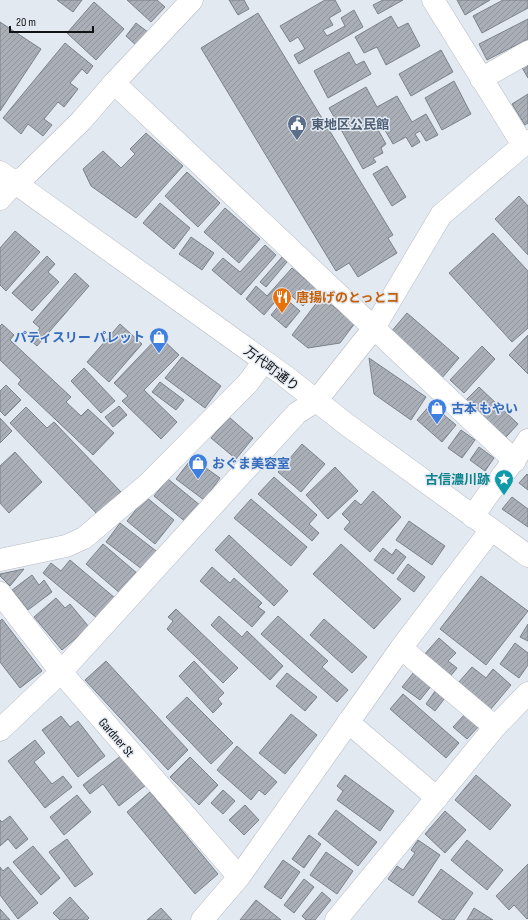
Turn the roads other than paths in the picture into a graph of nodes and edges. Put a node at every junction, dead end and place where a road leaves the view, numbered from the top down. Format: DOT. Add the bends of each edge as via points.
graph roads {
  1 [pos="192,0"];
  2 [pos="433,0"];
  3 [pos="528,52"];
  4 [pos="481,80"];
  5 [pos="114,83"];
  6 [pos="525,143"];
  7 [pos="7,178"];
  8 [pos="0,199"];
  9 [pos="374,328"];
  10 [pos="264,361"];
  11 [pos="316,401"];
  12 [pos="528,440"];
  13 [pos="515,461"];
  14 [pos="473,517"];
  15 [pos="491,530"];
  16 [pos="528,556"];
  17 [pos="0,560"];
  18 [pos="0,593"];
  19 [pos="401,648"];
  20 [pos="61,672"];
  21 [pos="523,706"];
  22 [pos="348,722"];
  23 [pos="495,727"];
  24 [pos="0,730"];
  25 [pos="437,798"];
  26 [pos="239,877"];
  27 [pos="202,920"];
  28 [pos="336,920"];
  1 -- 5 [label="street"];
  2 -- 4 [label="street"];
  3 -- 4 [label="street"];
  4 -- 6 [label="street"];
  5 -- 7 [label="street" via="81,122 24,177"];
  5 -- 9 [label="street"];
  6 -- 9 [label="street" via="441,215"];
  7 -- 8 [label="street"];
  7 -- 10 [label="street, 万代町通り"];
  9 -- 11 [label="street"];
  9 -- 13 [label="street"];
  10 -- 11 [label="street, 万代町通り"];
  10 -- 17 [label="street" via="248,383 148,484 84,538 66,546"];
  11 -- 14 [label="street, 万代町通り"];
  11 -- 20 [label="street" via="297,413"];
  12 -- 13 [label="street"];
  13 -- 14 [label="street"];
  14 -- 15 [label="street, 万代町通り"];
  15 -- 16 [label="street, 万代町通り"];
  15 -- 19 [label="street"];
  18 -- 20 [label="street, Gardner St"];
  19 -- 22 [label="street"];
  19 -- 23 [label="street"];
  20 -- 24 [label="street"];
  20 -- 26 [label="street, Gardner St"];
  21 -- 23 [label="street"];
  22 -- 25 [label="street"];
  22 -- 26 [label="street"];
  23 -- 25 [label="street"];
  25 -- 28 [label="street"];
  26 -- 27 [label="street"];
}
